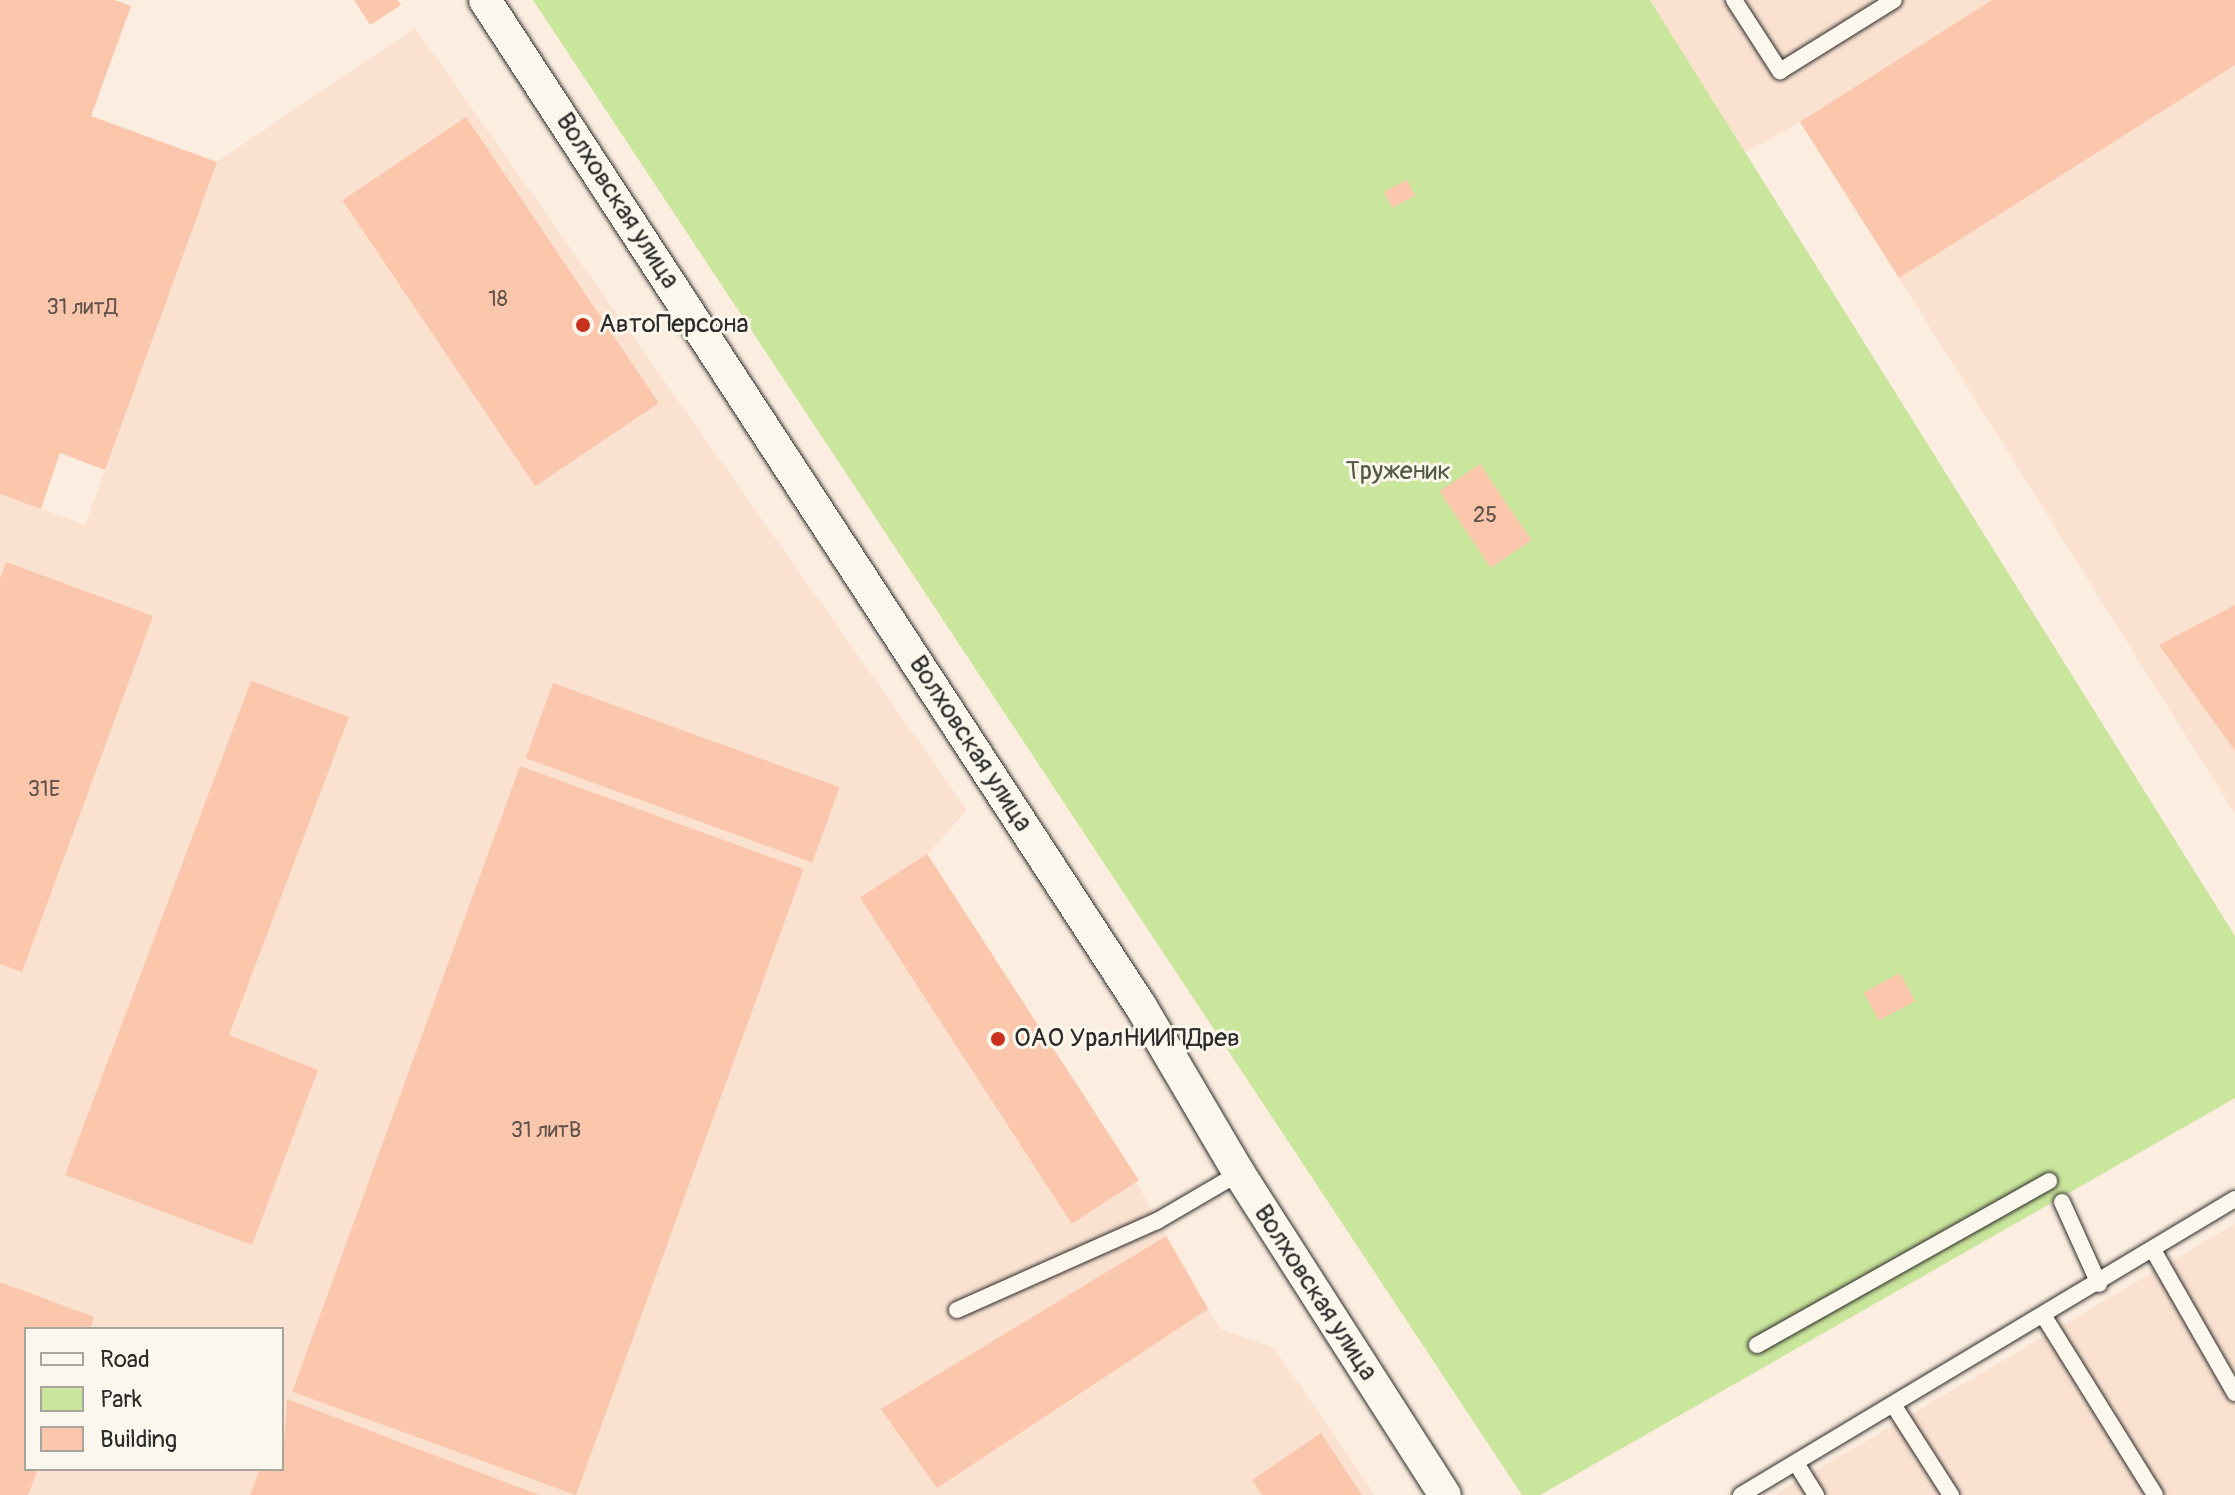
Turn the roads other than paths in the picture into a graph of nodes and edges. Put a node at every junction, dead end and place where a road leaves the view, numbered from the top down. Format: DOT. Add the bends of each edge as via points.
graph roads {
  1 [pos="485,0"];
  2 [pos="1734,0"];
  3 [pos="1894,0"];
  4 [pos="1239,1173"];
  5 [pos="2049,1181"];
  6 [pos="2235,1199"];
  7 [pos="2062,1202"];
  8 [pos="2153,1250"];
  9 [pos="2099,1284"];
  10 [pos="957,1310"];
  11 [pos="2045,1318"];
  12 [pos="1757,1345"];
  13 [pos="2235,1393"];
  14 [pos="1894,1406"];
  15 [pos="1796,1463"];
  16 [pos="1445,1495"];
  17 [pos="1741,1495"];
  18 [pos="1816,1495"];
  19 [pos="1951,1495"];
  20 [pos="2155,1495"];
  1 -- 4 [label="street, Волховская улица" via="1140,1005"];
  2 -- 3 [label="lane" via="1780,71"];
  4 -- 10 [label="lane" via="1157,1221"];
  4 -- 16 [label="street, Волховская улица"];
  5 -- 12 [label="lane"];
  6 -- 8 [label="lane"];
  7 -- 9 [label="lane"];
  8 -- 9 [label="lane"];
  8 -- 13 [label="lane"];
  9 -- 11 [label="lane"];
  11 -- 14 [label="lane"];
  11 -- 20 [label="lane"];
  14 -- 15 [label="lane"];
  14 -- 19 [label="lane"];
  15 -- 17 [label="lane"];
  15 -- 18 [label="lane"];
}
